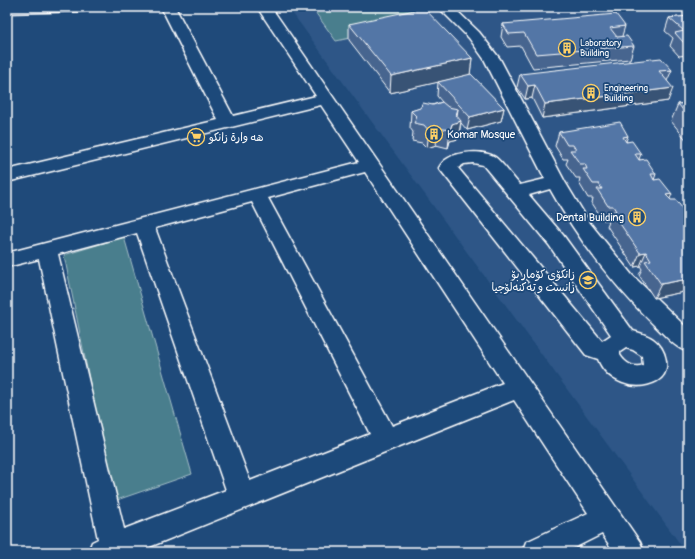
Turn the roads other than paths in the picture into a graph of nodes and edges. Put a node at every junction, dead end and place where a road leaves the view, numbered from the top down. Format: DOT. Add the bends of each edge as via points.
graph roads {
  1 [pos="84,7"];
  2 [pos="168,7"];
  3 [pos="264,7"];
  4 [pos="445,7"];
  5 [pos="7,9"];
  6 [pos="325,99"];
  7 [pos="228,122"];
  8 [pos="370,165"];
  9 [pos="7,176"];
  10 [pos="555,182"];
  11 [pos="515,193"];
  12 [pos="257,194"];
  13 [pos="144,224"];
  14 [pos="48,249"];
  15 [pos="7,260"];
  16 [pos="682,338"];
  17 [pos="636,343"];
  18 [pos="608,354"];
  19 [pos="519,386"];
  20 [pos="386,439"];
  21 [pos="242,496"];
  22 [pos="607,518"];
  23 [pos="108,550"];
  24 [pos="536,552"];
  25 [pos="630,552"];
  1 -- 5 [label="street"];
  2 -- 7 [label="street"];
  3 -- 6 [label="street"];
  4 -- 10 [label="street" via="471,31 493,60"];
  6 -- 7 [label="street"];
  6 -- 8 [label="street"];
  7 -- 9 [label="street"];
  8 -- 12 [label="street"];
  8 -- 19 [label="street"];
  10 -- 11 [label="street"];
  10 -- 16 [label="street" via="571,210 618,273"];
  11 -- 17 [label="street" via="556,240"];
  11 -- 18 [label="street" via="492,165 483,159 471,157 452,162 448,168 594,348"];
  12 -- 13 [label="street"];
  12 -- 20 [label="street"];
  13 -- 14 [label="street"];
  13 -- 21 [label="street"];
  14 -- 15 [label="street"];
  14 -- 23 [label="street"];
  16 -- 17 [label="street"];
  17 -- 18 [label="street" via="616,341 610,346"];
  17 -- 18 [label="street" via="653,354 656,362 654,370 648,375 638,377 617,370 610,362"];
  19 -- 20 [label="street"];
  19 -- 22 [label="street"];
  20 -- 21 [label="street"];
  21 -- 23 [label="street"];
  22 -- 24 [label="street"];
  22 -- 25 [label="street"];
}
